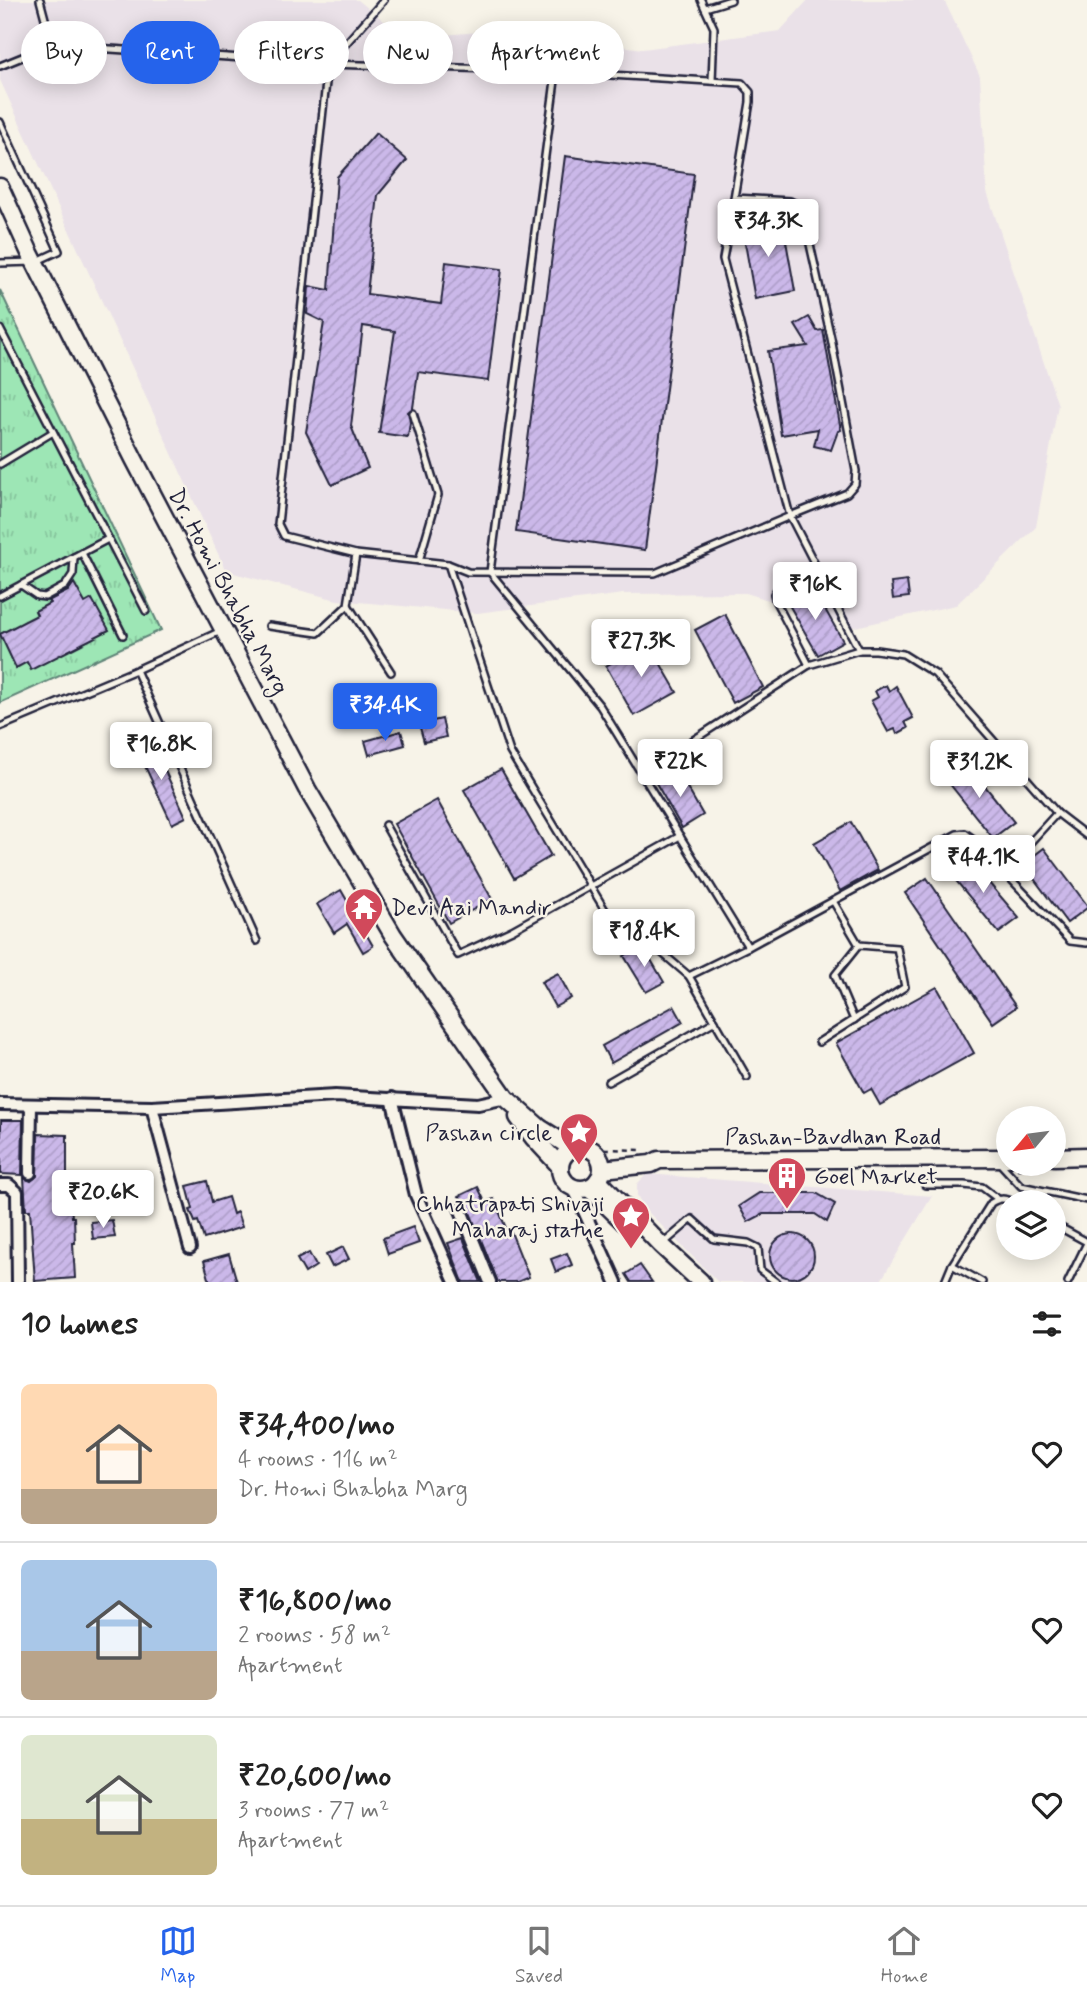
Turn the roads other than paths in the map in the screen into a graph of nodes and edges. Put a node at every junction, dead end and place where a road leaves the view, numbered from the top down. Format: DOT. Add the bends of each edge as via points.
graph roads {
  1 [pos="40,0"];
  2 [pos="384,0"];
  3 [pos="701,0"];
  4 [pos="731,0"];
  5 [pos="705,8"];
  6 [pos="46,21"];
  7 [pos="349,39"];
  8 [pos="107,49"];
  9 [pos="21,58"];
  10 [pos="234,58"];
  11 [pos="349,65"];
  12 [pos="0,66"];
  13 [pos="467,70"];
  14 [pos="624,76"];
  15 [pos="712,81"];
  16 [pos="325,84"];
  17 [pos="555,84"];
  18 [pos="0,122"];
  19 [pos="0,187"];
  20 [pos="734,198"];
  21 [pos="34,262"];
  22 [pos="0,263"];
  23 [pos="0,329"];
  24 [pos="414,413"];
  25 [pos="53,432"];
  26 [pos="0,464"];
  27 [pos="790,516"];
  28 [pos="108,539"];
  29 [pos="82,553"];
  30 [pos="356,554"];
  31 [pos="74,557"];
  32 [pos="419,561"];
  33 [pos="448,564"];
  34 [pos="815,565"];
  35 [pos="490,572"];
  36 [pos="21,585"];
  37 [pos="0,596"];
  38 [pos="348,605"];
  39 [pos="146,611"];
  40 [pos="269,626"];
  41 [pos="223,630"];
  42 [pos="123,635"];
  43 [pos="859,650"];
  44 [pos="809,665"];
  45 [pos="136,670"];
  46 [pos="391,672"];
  47 [pos="0,727"];
  48 [pos="641,774"];
  49 [pos="1057,813"];
  50 [pos="385,825"];
  51 [pos="680,836"];
  52 [pos="1087,836"];
  53 [pos="1004,871"];
  54 [pos="592,887"];
  55 [pos="833,901"];
  56 [pos="257,940"];
  57 [pos="1087,943"];
  58 [pos="859,945"];
  59 [pos="748,947"];
  60 [pos="689,976"];
  61 [pos="854,1020"];
  62 [pos="715,1021"];
  63 [pos="819,1042"];
  64 [pos="747,1077"];
  65 [pos="608,1082"];
  66 [pos="392,1098"];
  67 [pos="510,1102"];
  68 [pos="0,1104"];
  69 [pos="31,1105"];
  70 [pos="152,1107"];
  71 [pos="577,1144"];
  72 [pos="1087,1156"];
  73 [pos="1066,1160"];
  74 [pos="996,1162"];
  75 [pos="559,1165"];
  76 [pos="30,1173"];
  77 [pos="1014,1176"];
  78 [pos="593,1177"];
  79 [pos="0,1185"];
  80 [pos="925,1185"];
  81 [pos="996,1198"];
  82 [pos="996,1200"];
  83 [pos="1087,1200"];
  84 [pos="460,1208"];
  85 [pos="1066,1231"];
  86 [pos="1087,1243"];
  87 [pos="662,1245"];
  88 [pos="190,1248"];
  89 [pos="952,1265"];
  90 [pos="18,1282"];
  91 [pos="455,1282"];
  92 [pos="490,1282"];
  93 [pos="616,1282"];
  94 [pos="686,1282"];
  95 [pos="701,1282"];
  96 [pos="776,1282"];
  97 [pos="945,1282"];
  98 [pos="982,1282"];
  99 [pos="1068,1282"];
  1 -- 6 [label="lane"];
  2 -- 7 [label="lane"];
  3 -- 5 [label="lane"];
  4 -- 5 [label="lane"];
  5 -- 15 [label="lane" via="714,28"];
  8 -- 10 [label="lane"];
  9 -- 12 [label="lane"];
  11 -- 13 [label="lane"];
  14 -- 15 [label="lane"];
  15 -- 20 [label="lane" via="742,83 750,92"];
  16 -- 30 [label="lane" via="278,524 288,538"];
  17 -- 35 [label="lane"];
  18 -- 21 [label="lane" via="59,251"];
  19 -- 21 [label="main road, Dr. Homi Bhabha Marg"];
  20 -- 27 [label="lane" via="723,260"];
  20 -- 27 [label="lane" via="790,201 803,213 856,471 855,484 846,493"];
  21 -- 22 [label="lane"];
  21 -- 41 [label="main road, Dr. Homi Bhabha Marg"];
  23 -- 25 [label="lane"];
  24 -- 32 [label="lane" via="438,495"];
  25 -- 26 [label="lane"];
  25 -- 28 [label="lane"];
  27 -- 34 [label="lane"];
  27 -- 35 [label="lane" via="654,573"];
  28 -- 29 [label="lane"];
  28 -- 39 [label="lane"];
  29 -- 31 [label="lane"];
  29 -- 42 [label="lane"];
  30 -- 32 [label="lane"];
  30 -- 38 [label="lane"];
  31 -- 36 [label="lane"];
  31 -- 36 [label="lane" via="73,573 65,586 45,597"];
  32 -- 33 [label="lane"];
  33 -- 35 [label="lane" via="468,572"];
  33 -- 54 [label="lane" via="510,752"];
  34 -- 43 [label="lane"];
  34 -- 44 [label="lane" via="774,594"];
  35 -- 48 [label="lane" via="600,706"];
  36 -- 37 [label="lane"];
  38 -- 40 [label="lane" via="317,633"];
  38 -- 46 [label="lane"];
  41 -- 45 [label="lane"];
  41 -- 67 [label="main road, Dr. Homi Bhabha Marg" via="307,789 393,935"];
  43 -- 44 [label="lane"];
  43 -- 49 [label="lane" via="903,654 935,674"];
  44 -- 48 [label="lane"];
  45 -- 47 [label="lane"];
  45 -- 56 [label="lane"];
  48 -- 51 [label="lane"];
  49 -- 52 [label="lane"];
  49 -- 53 [label="lane"];
  50 -- 54 [label="lane" via="458,955"];
  51 -- 54 [label="lane"];
  51 -- 59 [label="lane"];
  53 -- 55 [label="lane" via="972,838 957,834"];
  53 -- 57 [label="lane" via="1070,941"];
  54 -- 60 [label="lane" via="614,925 661,952"];
  55 -- 58 [label="lane"];
  55 -- 59 [label="lane"];
  58 -- 61 [label="lane" via="835,975"];
  58 -- 61 [label="lane" via="897,948 905,987"];
  59 -- 60 [label="lane"];
  60 -- 62 [label="lane"];
  61 -- 63 [label="lane"];
  62 -- 64 [label="lane"];
  62 -- 65 [label="lane"];
  66 -- 67 [label="street"];
  66 -- 70 [label="street" via="335,1096"];
  66 -- 91 [label="street" via="416,1195"];
  67 -- 71 [label="main road, Dr. Homi Bhabha Marg" via="540,1128"];
  67 -- 75 [label="main road, Dr. Homi Bhabha Marg"];
  68 -- 69 [label="street"];
  69 -- 70 [label="street"];
  69 -- 76 [label="street"];
  70 -- 88 [label="street"];
  71 -- 75 [label="main road"];
  71 -- 78 [label="main road" via="594,1151"];
  72 -- 73 [label="main road"];
  74 -- 78 [label="main road, Pashan-Bavdhan Road" via="653,1155 651,1164"];
  75 -- 78 [label="main road" via="562,1180"];
  77 -- 83 [label="lane" via="1021,1186"];
  78 -- 87 [label="main road"];
  78 -- 93 [label="street"];
  78 -- 94 [label="main road"];
  79 -- 90 [label="street" via="12,1186 16,1192"];
  80 -- 81 [label="lane" via="982,1187"];
  82 -- 89 [label="lane"];
  84 -- 92 [label="street"];
  85 -- 86 [label="lane"];
  86 -- 99 [label="lane"];
  87 -- 95 [label="main road"];
  87 -- 96 [label="lane" via="692,1219 714,1239 758,1248 760,1269"];
  89 -- 97 [label="lane"];
  89 -- 98 [label="lane"];
}
